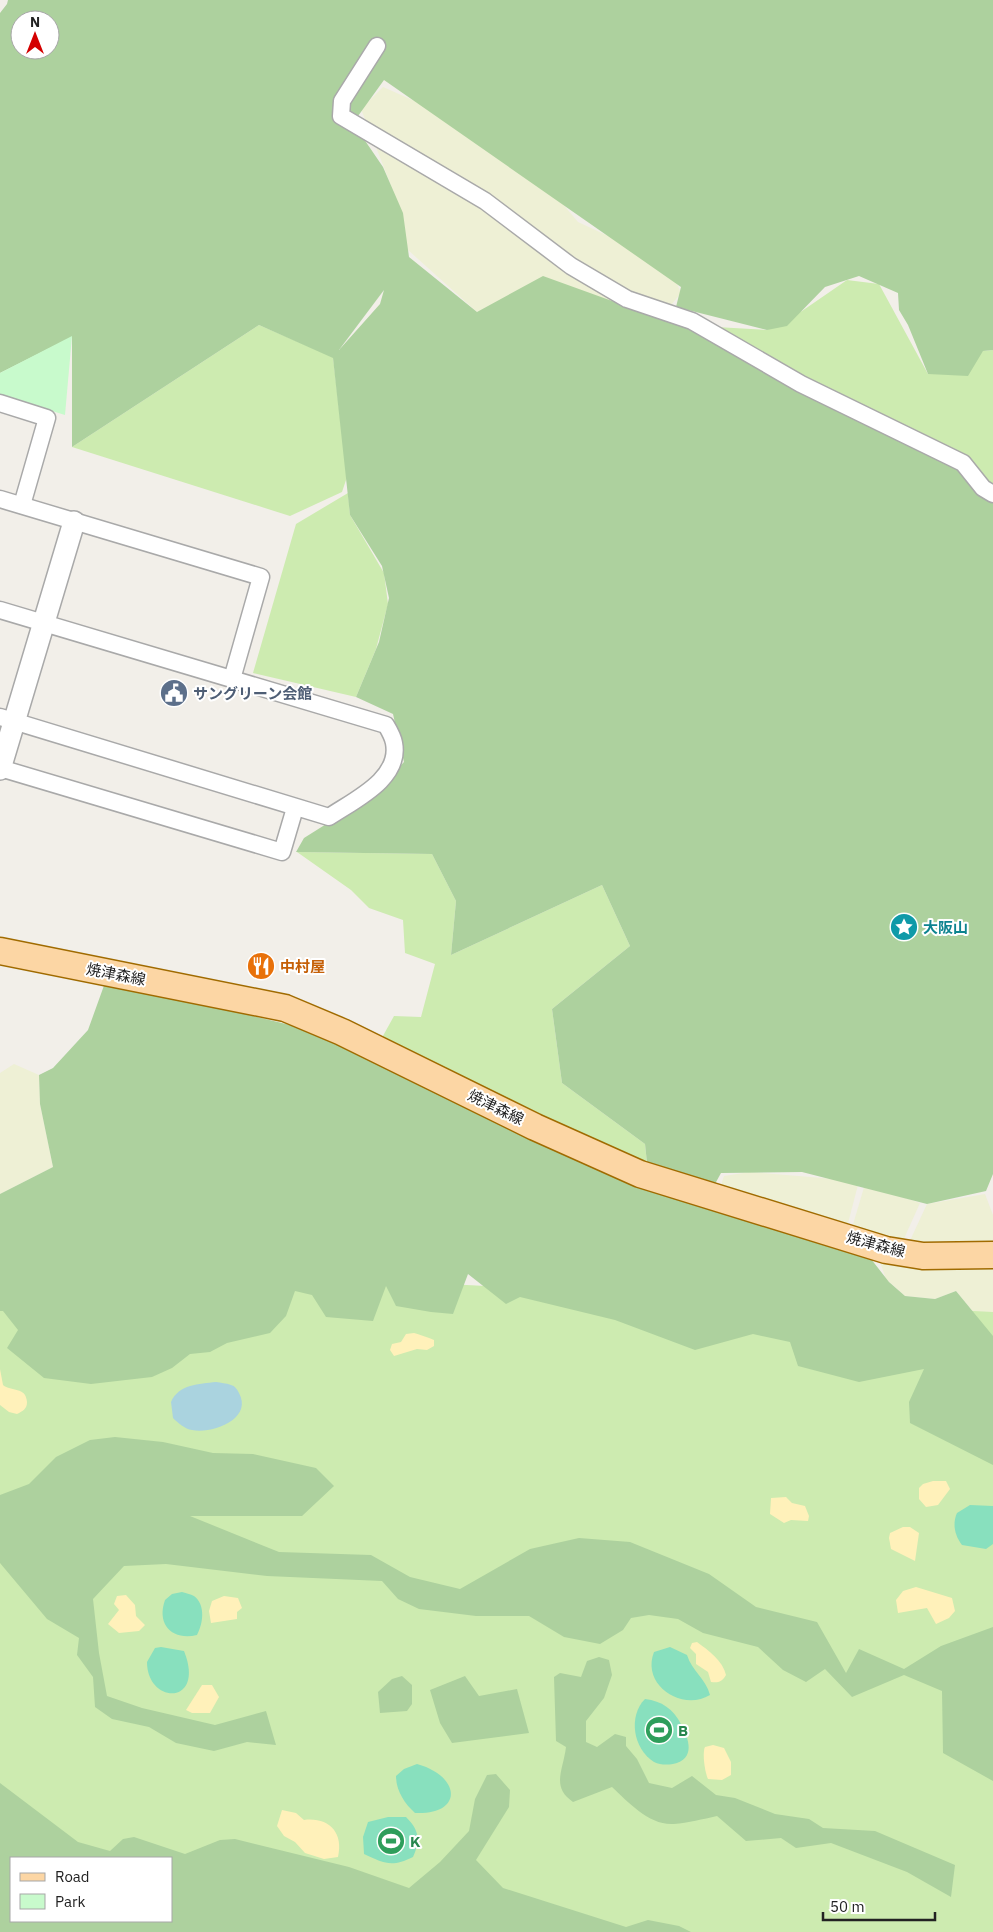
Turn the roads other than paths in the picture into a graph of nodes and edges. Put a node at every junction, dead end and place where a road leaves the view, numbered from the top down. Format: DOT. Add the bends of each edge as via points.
graph roads {
  1 [pos="377,46"];
  2 [pos="0,403"];
  3 [pos="993,494"];
  4 [pos="0,498"];
  5 [pos="22,505"];
  6 [pos="74,522"];
  7 [pos="0,610"];
  8 [pos="42,623"];
  9 [pos="232,679"];
  10 [pos="6,719"];
  11 [pos="0,769"];
  12 [pos="296,808"];
  13 [pos="0,951"];
  14 [pos="993,1255"];
  1 -- 3 [label="street" via="342,101 341,116 485,201 571,266 619,295 692,321 801,384 963,463 983,488"];
  2 -- 5 [label="street" via="47,418"];
  4 -- 5 [label="street"];
  5 -- 6 [label="street"];
  6 -- 8 [label="street"];
  6 -- 9 [label="street" via="261,577"];
  7 -- 8 [label="street"];
  8 -- 9 [label="street"];
  8 -- 10 [label="street"];
  9 -- 12 [label="street" via="386,725 394,742 394,761 378,784 329,817"];
  10 -- 11 [label="street"];
  10 -- 12 [label="street"];
  11 -- 12 [label="street" via="282,852"];
  13 -- 14 [label="main road, 焼津森線" via="285,1008 640,1174 886,1250 923,1256"];
}
